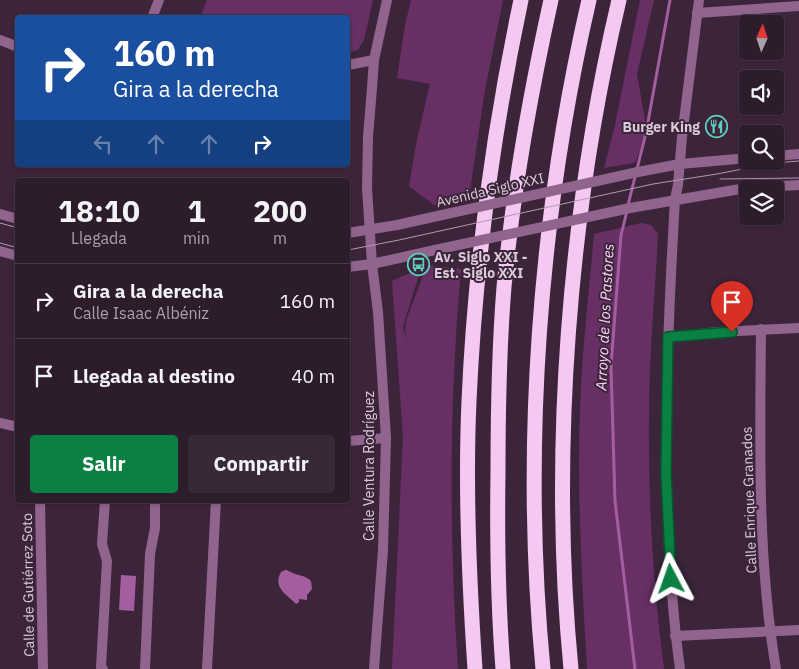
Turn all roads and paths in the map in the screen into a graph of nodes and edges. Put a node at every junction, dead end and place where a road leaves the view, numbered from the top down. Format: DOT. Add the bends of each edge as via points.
graph roads {
  1 [pos="159,0"];
  2 [pos="387,0"];
  3 [pos="521,0"];
  4 [pos="551,0"];
  5 [pos="589,0"];
  6 [pos="618,0"];
  7 [pos="627,0"];
  8 [pos="699,0"];
  9 [pos="799,6"];
  10 [pos="697,13"];
  11 [pos="153,15"];
  12 [pos="0,40"];
  13 [pos="15,46"];
  14 [pos="374,60"];
  15 [pos="350,65"];
  16 [pos="598,101"];
  17 [pos="799,154"];
  18 [pos="784,155"];
  19 [pos="739,159"];
  20 [pos="680,164"];
  21 [pos="799,185"];
  22 [pos="675,199"];
  23 [pos="0,214"];
  24 [pos="15,218"];
  25 [pos="369,230"];
  26 [pos="350,233"];
  27 [pos="0,251"];
  28 [pos="15,255"];
  29 [pos="372,264"];
  30 [pos="350,267"];
  31 [pos="799,328"];
  32 [pos="761,330"];
  33 [pos="668,337"];
  34 [pos="0,423"];
  35 [pos="15,426"];
  36 [pos="386,438"];
  37 [pos="350,441"];
  38 [pos="40,503"];
  39 [pos="105,503"];
  40 [pos="216,503"];
  41 [pos="154,504"];
  42 [pos="799,630"];
  43 [pos="771,632"];
  44 [pos="675,636"];
  45 [pos="43,669"];
  46 [pos="103,669"];
  47 [pos="145,669"];
  48 [pos="207,669"];
  49 [pos="374,669"];
  50 [pos="475,669"];
  51 [pos="503,669"];
  52 [pos="542,669"];
  53 [pos="571,669"];
  54 [pos="680,669"];
  55 [pos="776,669"];
  1 -- 11 [label="street"];
  2 -- 14 [label="street, Calle Ventura Rodríguez"];
  3 -- 50 [label="highway" via="491,164 480,250 469,401 468,515"];
  4 -- 51 [label="highway" via="529,105 504,288 498,398 498,586"];
  5 -- 52 [label="highway" via="568,102 546,253 537,386 535,524"];
  6 -- 16 [label="highway"];
  7 -- 16 [label="highway" via="616,50"];
  8 -- 10 [label="street"];
  9 -- 10 [label="street"];
  10 -- 20 [label="street"];
  12 -- 13 [label="street"];
  14 -- 15 [label="street"];
  14 -- 25 [label="street, Calle Ventura Rodríguez" via="368,137"];
  16 -- 53 [label="highway" via="583,193 566,387 564,559"];
  17 -- 18 [label="street"];
  19 -- 20 [label="street, Avenida Siglo XXI"];
  20 -- 22 [label="street"];
  20 -- 25 [label="street, Avenida Siglo XXI, bridge"];
  21 -- 22 [label="street" via="746,188"];
  22 -- 29 [label="street, bridge"];
  22 -- 33 [label="street"];
  23 -- 24 [label="street"];
  25 -- 26 [label="street, Avenida Siglo XXI"];
  25 -- 29 [label="street, Calle Ventura Rodríguez"];
  27 -- 28 [label="street"];
  29 -- 30 [label="street"];
  29 -- 36 [label="street, Calle Ventura Rodríguez"];
  31 -- 32 [label="street"];
  32 -- 33 [label="street"];
  32 -- 43 [label="street, Calle Enrique Granados" via="760,469"];
  33 -- 44 [label="street" via="666,473"];
  34 -- 35 [label="street"];
  36 -- 37 [label="street"];
  36 -- 49 [label="street, Calle Ventura Rodríguez" via="383,550"];
  38 -- 45 [label="street, Calle de Gutiérrez Soto"];
  39 -- 46 [label="street" via="102,544 107,560"];
  40 -- 48 [label="street"];
  41 -- 47 [label="street"];
  42 -- 43 [label="street"];
  43 -- 44 [label="street"];
  43 -- 55 [label="street, Calle Enrique Granados"];
  44 -- 54 [label="street"];
}
